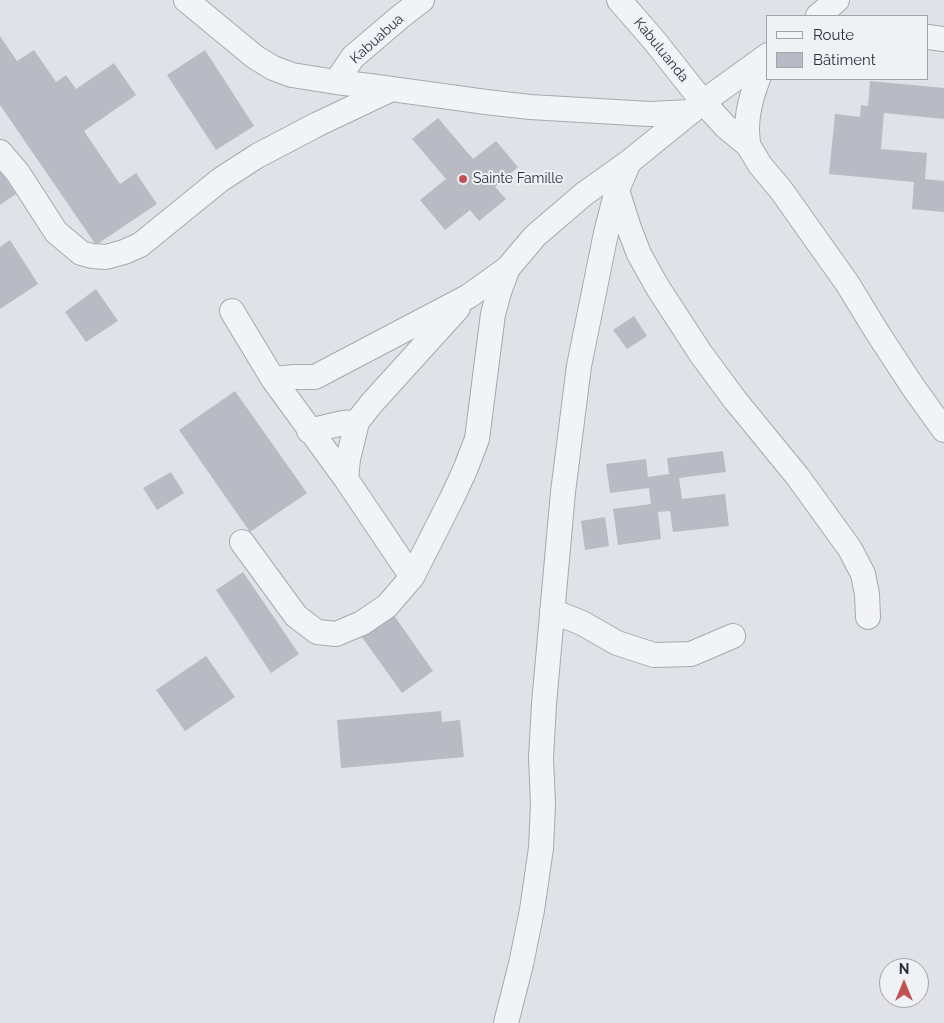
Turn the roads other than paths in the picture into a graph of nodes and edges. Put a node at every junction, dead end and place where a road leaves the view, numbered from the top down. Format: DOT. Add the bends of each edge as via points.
graph roads {
  1 [pos="186,0"];
  2 [pos="422,0"];
  3 [pos="619,0"];
  4 [pos="838,0"];
  5 [pos="819,15"];
  6 [pos="929,37"];
  7 [pos="944,39"];
  8 [pos="354,57"];
  9 [pos="766,57"];
  10 [pos="766,60"];
  11 [pos="336,82"];
  12 [pos="381,87"];
  13 [pos="697,107"];
  14 [pos="748,145"];
  15 [pos="0,152"];
  16 [pos="629,162"];
  17 [pos="617,190"];
  18 [pos="508,268"];
  19 [pos="469,296"];
  20 [pos="232,311"];
  21 [pos="316,377"];
  22 [pos="273,379"];
  23 [pos="357,422"];
  24 [pos="304,423"];
  25 [pos="944,430"];
  26 [pos="346,479"];
  27 [pos="242,542"];
  28 [pos="412,577"];
  29 [pos="552,611"];
  30 [pos="868,617"];
  31 [pos="733,636"];
  32 [pos="506,1023"];
  1 -- 11 [label="street" via="274,68 292,75"];
  2 -- 8 [label="street, Kabuabua"];
  3 -- 13 [label="street, Kabuluanda" via="653,39"];
  4 -- 5 [label="street"];
  6 -- 7 [label="street"];
  8 -- 11 [label="street, Kabuabua"];
  8 -- 12 [label="street"];
  9 -- 13 [label="street"];
  10 -- 14 [label="street" via="749,110"];
  11 -- 12 [label="street"];
  12 -- 13 [label="street" via="559,109 650,114"];
  12 -- 15 [label="street" via="220,180 140,245 106,257 81,253 56,232 18,172"];
  13 -- 14 [label="street, Kabuluanda"];
  13 -- 16 [label="street"];
  14 -- 25 [label="street" via="847,283"];
  16 -- 17 [label="street"];
  16 -- 18 [label="street" via="584,194 535,236"];
  17 -- 29 [label="street" via="578,366"];
  17 -- 30 [label="street" via="639,254 658,288 707,362 850,549 863,574"];
  18 -- 19 [label="street"];
  18 -- 28 [label="street" via="493,314 477,438 452,498"];
  19 -- 21 [label="street"];
  19 -- 23 [label="street"];
  20 -- 22 [label="street"];
  21 -- 22 [label="street"];
  21 -- 24 [label="street"];
  22 -- 24 [label="street"];
  23 -- 24 [label="street"];
  23 -- 26 [label="street"];
  24 -- 26 [label="street"];
  26 -- 28 [label="street"];
  27 -- 28 [label="street" via="296,616 317,632 336,634 362,623 387,606"];
  29 -- 31 [label="street" via="617,643 654,655 690,654"];
  29 -- 32 [label="street" via="541,758 543,804 540,848 528,928"];
}
